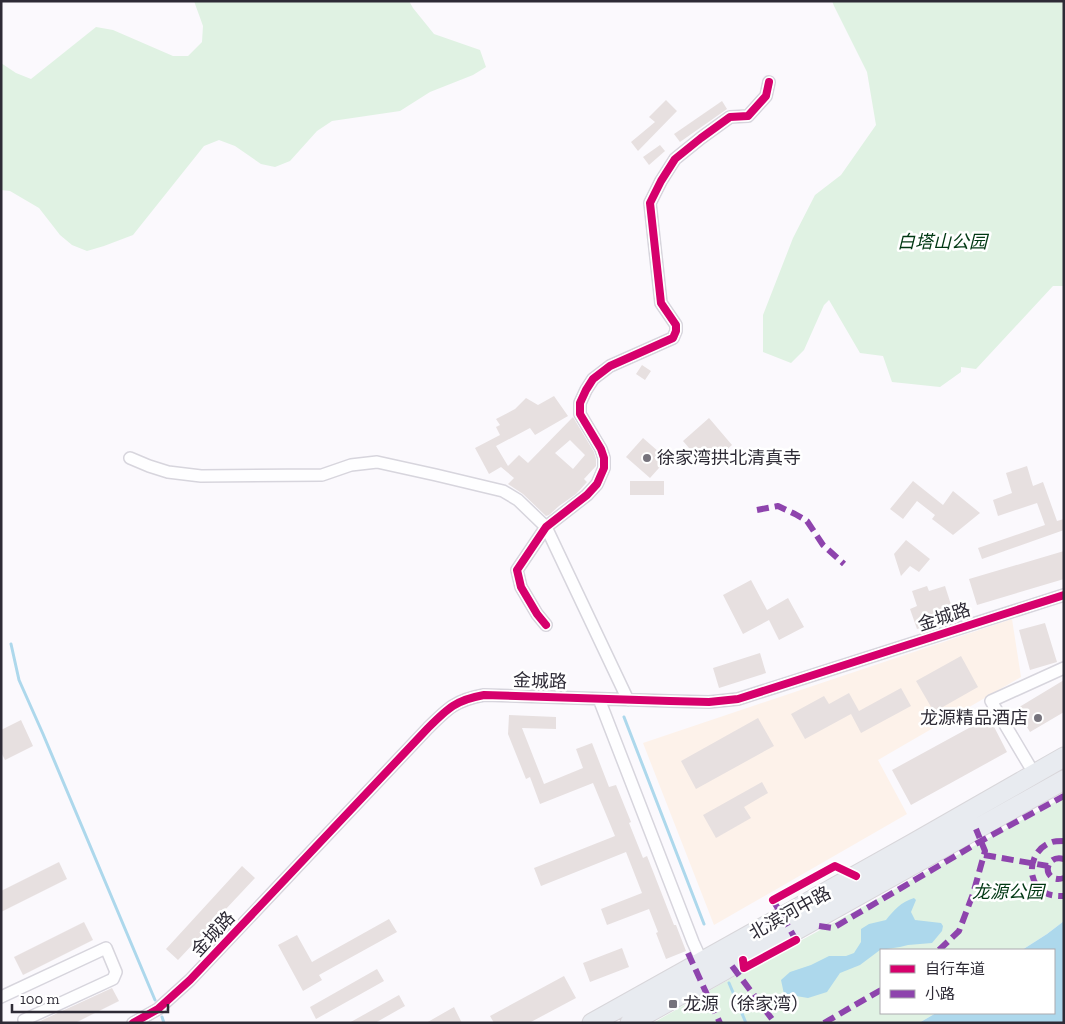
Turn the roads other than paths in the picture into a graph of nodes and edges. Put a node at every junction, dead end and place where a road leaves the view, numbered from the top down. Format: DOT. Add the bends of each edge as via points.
graph roads {
  1 [pos="769,82"];
  2 [pos="130,458"];
  3 [pos="546,528"];
  4 [pos="1064,595"];
  5 [pos="546,624"];
  6 [pos="1064,668"];
  7 [pos="599,699"];
  8 [pos="628,700"];
  9 [pos="1064,745"];
  10 [pos="1064,757"];
  11 [pos="1028,765"];
  12 [pos="1064,780"];
  13 [pos="912,844"];
  14 [pos="702,962"];
  15 [pos="1,997"];
  16 [pos="25,1023"];
  17 [pos="133,1023"];
  18 [pos="592,1023"];
  19 [pos="630,1023"];
  1 -- 3 [label="street" via="766,96 748,116 730,117 676,159 650,203 661,303 676,324 676,331 673,338 610,366 593,379 580,403 580,414 601,449 604,468 597,484 587,495"];
  2 -- 3 [label="street" via="168,472 200,476 322,474 351,465 377,462 503,491 518,500"];
  3 -- 5 [label="street" via="517,570 520,587"];
  3 -- 8 [label="street"];
  4 -- 8 [label="street, 金城路" via="738,699 709,702"];
  6 -- 11 [label="street" via="991,701"];
  7 -- 8 [label="street, 金城路"];
  7 -- 14 [label="street"];
  7 -- 17 [label="street, 金城路" via="484,695 461,700 448,708 190,980 158,1009"];
  9 -- 11 [label="main road"];
  10 -- 13 [label="main road, 北滨河中路"];
  11 -- 13 [label="main road"];
  12 -- 19 [label="main road, 北滨河中路"];
  13 -- 14 [label="main road, 北滨河中路"];
  14 -- 18 [label="main road, 北滨河中路"];
  15 -- 16 [label="street" via="106,948 116,972 113,979 24,1020"];
}
